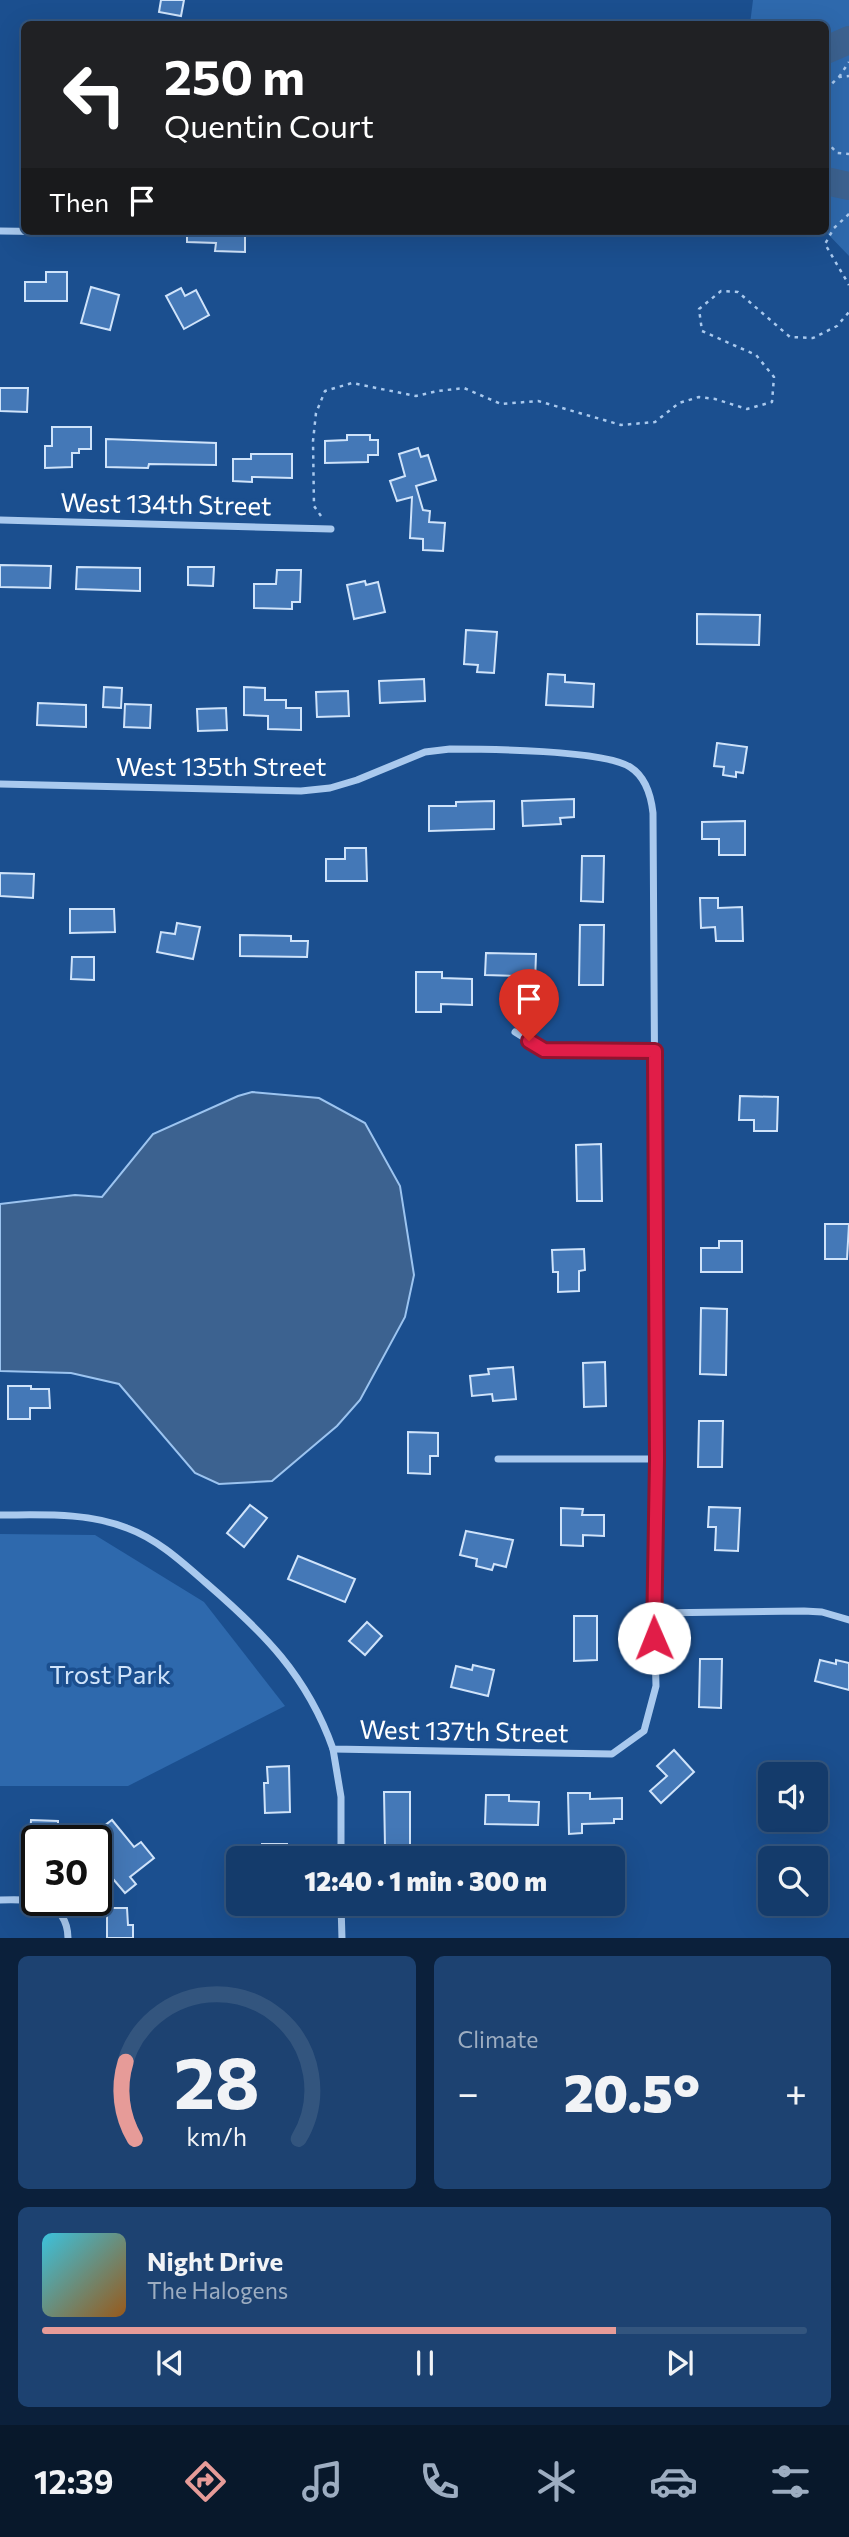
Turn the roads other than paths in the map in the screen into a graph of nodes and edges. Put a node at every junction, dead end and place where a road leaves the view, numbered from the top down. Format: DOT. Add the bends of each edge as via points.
graph roads {
  1 [pos="0,231"];
  2 [pos="21,231"];
  3 [pos="0,520"];
  4 [pos="331,529"];
  5 [pos="0,784"];
  6 [pos="515,1032"];
  7 [pos="655,1051"];
  8 [pos="498,1460"];
  9 [pos="657,1460"];
  10 [pos="0,1515"];
  11 [pos="653,1613"];
  12 [pos="849,1620"];
  13 [pos="333,1749"];
  14 [pos="341,1846"];
  15 [pos="0,1900"];
  16 [pos="341,1916"];
  17 [pos="68,1938"];
  18 [pos="342,1938"];
  1 -- 2 [label="street"];
  3 -- 4 [label="street, West 134th Street"];
  5 -- 7 [label="street, West 135th Street" via="301,791 330,788 425,752 450,748 604,757 630,767 640,775 652,798"];
  6 -- 7 [label="street" via="544,1050"];
  7 -- 9 [label="street"];
  8 -- 9 [label="street"];
  9 -- 11 [label="street"];
  10 -- 13 [label="street, West 137th Street" via="103,1521 126,1527 175,1556 282,1654 304,1686"];
  11 -- 12 [label="street" via="804,1611"];
  11 -- 13 [label="street, West 137th Street" via="656,1686 644,1731 612,1754"];
  13 -- 14 [label="street" via="341,1797"];
  15 -- 17 [label="street" via="44,1902 64,1920"];
  16 -- 18 [label="street"];
}
